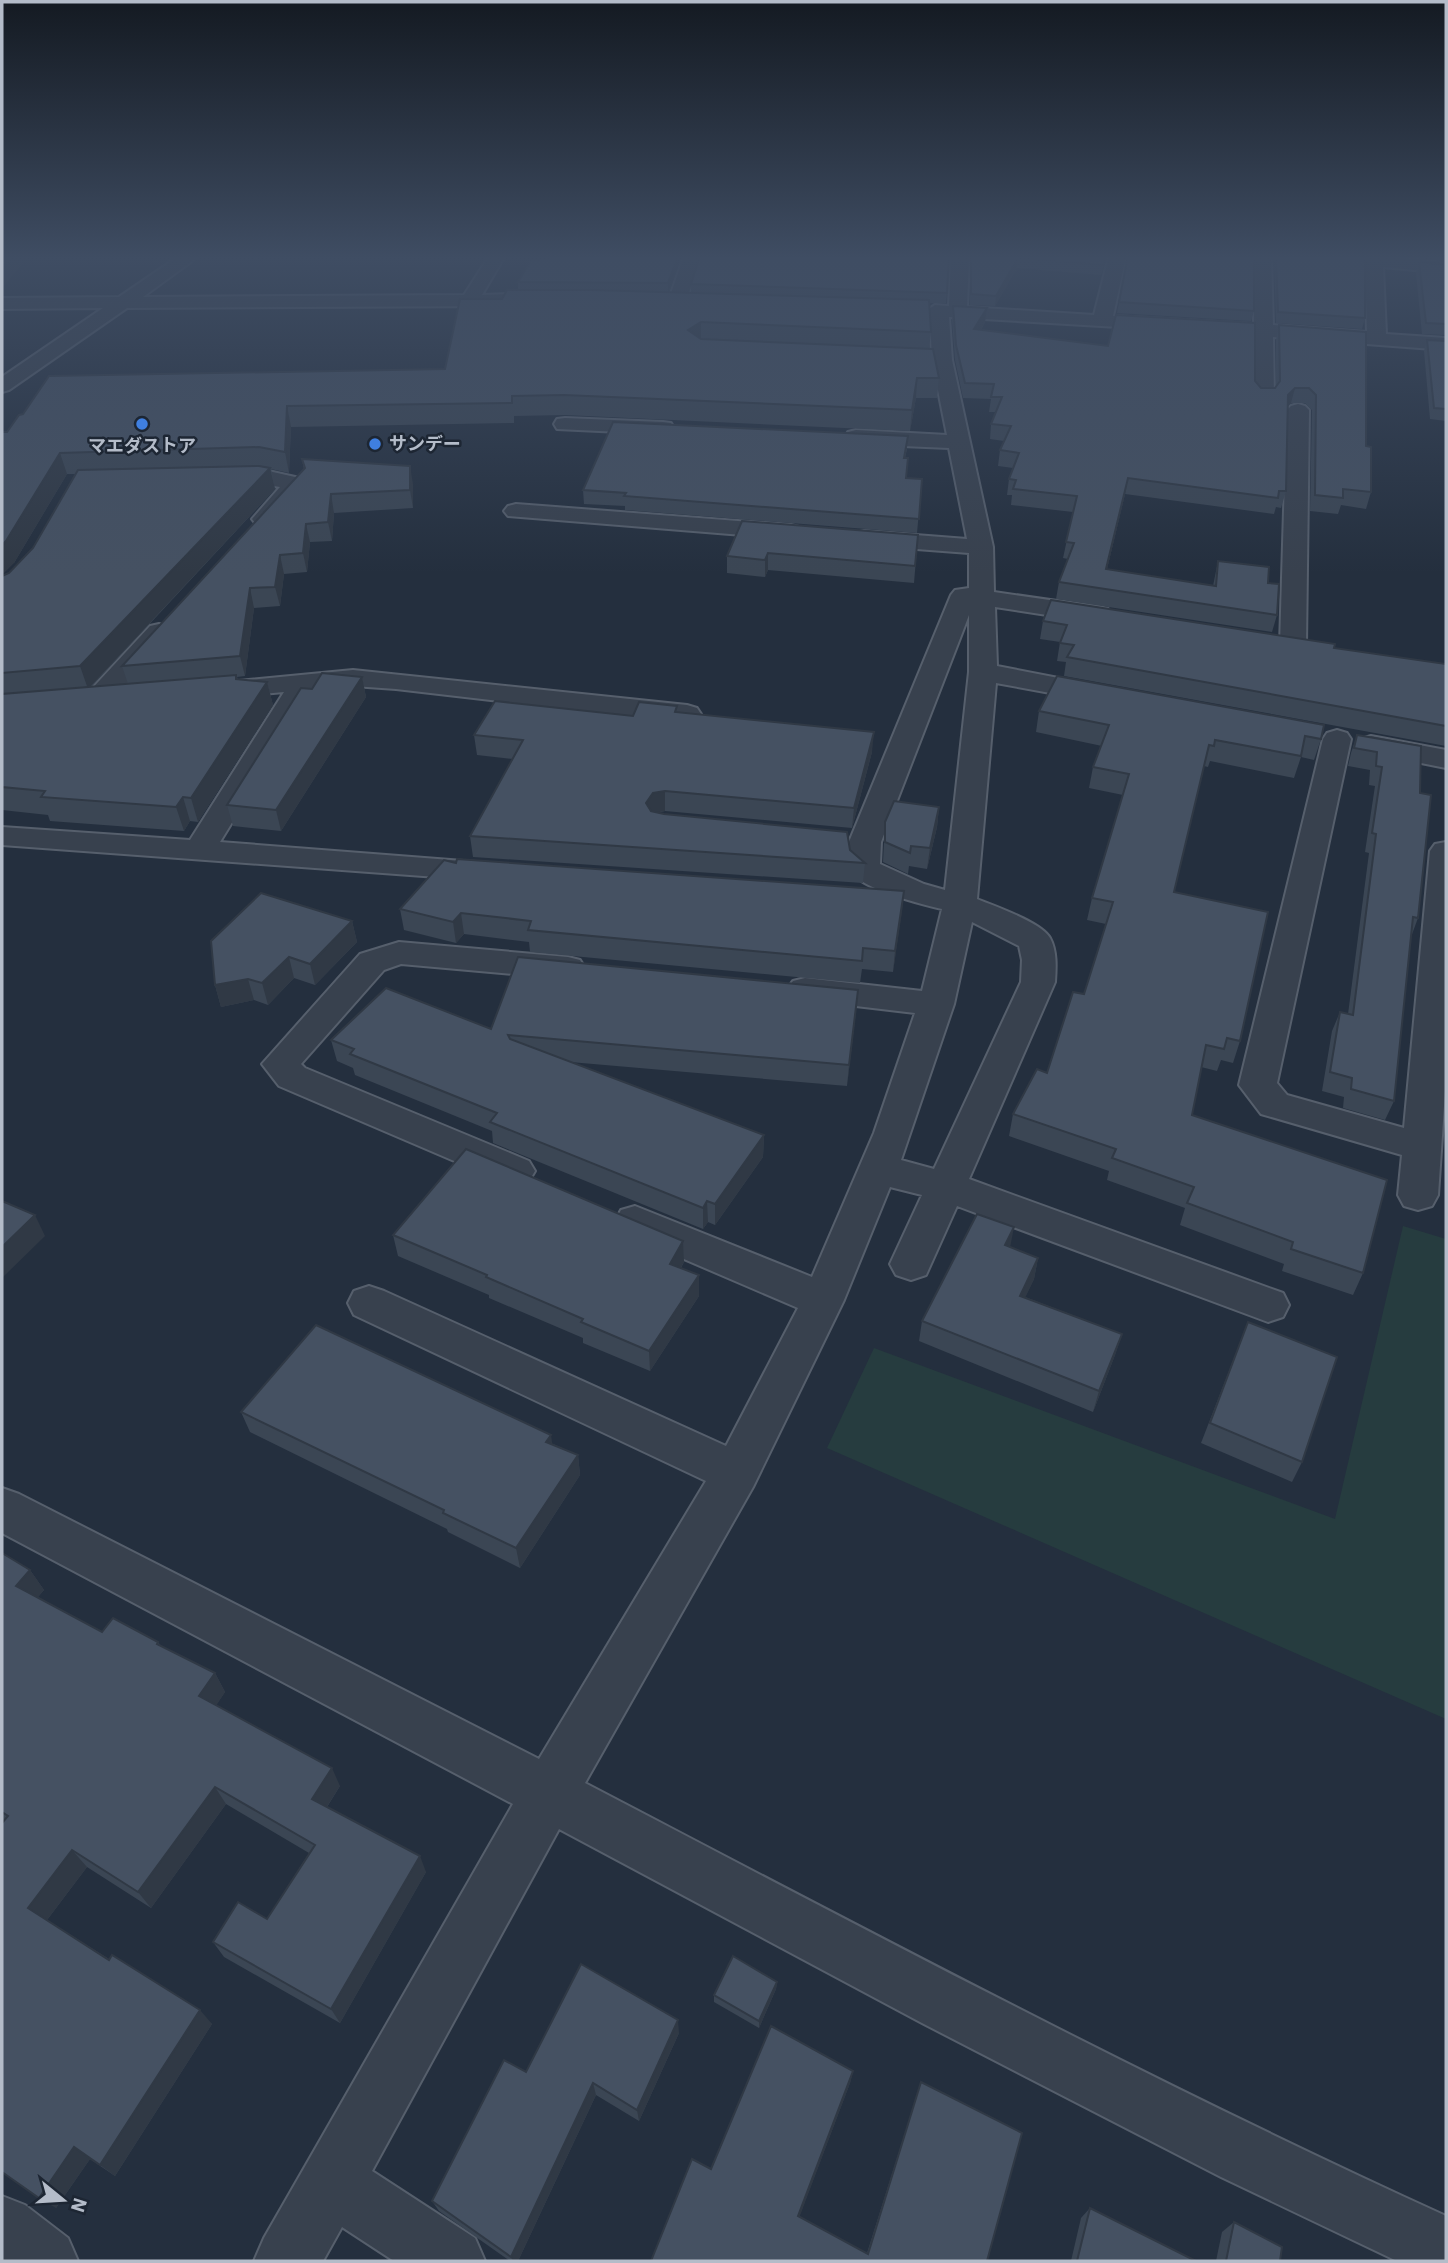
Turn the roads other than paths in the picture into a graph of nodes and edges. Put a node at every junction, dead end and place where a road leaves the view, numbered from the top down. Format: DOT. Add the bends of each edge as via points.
graph roads {
  1 [pos="37,362"];
  2 [pos="936,362"];
  3 [pos="1264,362"];
  4 [pos="2,386"];
  5 [pos="1264,396"];
  6 [pos="1298,410"];
  7 [pos="565,424"];
  8 [pos="687,429"];
  9 [pos="836,436"];
  10 [pos="959,442"];
  11 [pos="196,479"];
  12 [pos="516,511"];
  13 [pos="251,533"];
  14 [pos="817,535"];
  15 [pos="844,537"];
  16 [pos="981,547"];
  17 [pos="983,597"];
  18 [pos="178,612"];
  19 [pos="1118,618"];
  20 [pos="1266,641"];
  21 [pos="983,672"];
  22 [pos="304,682"];
  23 [pos="194,692"];
  24 [pos="138,696"];
  25 [pos="1133,700"];
  26 [pos="714,718"];
  27 [pos="1446,759"];
  28 [pos="2,836"];
  29 [pos="199,850"];
  30 [pos="1446,852"];
  31 [pos="516,873"];
  32 [pos="861,898"];
  33 [pos="946,901"];
  34 [pos="604,971"];
  35 [pos="768,986"];
  36 [pos="936,1004"];
  37 [pos="1422,1147"];
  38 [pos="877,1169"];
  39 [pos="545,1184"];
  40 [pos="945,1186"];
  41 [pos="1418,1195"];
  42 [pos="608,1210"];
  43 [pos="911,1264"];
  44 [pos="823,1300"];
  45 [pos="369,1303"];
  46 [pos="1268,1305"];
  47 [pos="736,1473"];
  48 [pos="2,1510"];
  49 [pos="549,1793"];
  50 [pos="331,2182"];
  51 [pos="2,2228"];
  52 [pos="1446,2250"];
  53 [pos="46,2261"];
  54 [pos="287,2261"];
  55 [pos="452,2261"];
  1 -- 4 [label="street"];
  2 -- 10 [label="street"];
  3 -- 5 [label="street"];
  6 -- 20 [label="street" via="1306,647"];
  7 -- 8 [label="street"];
  9 -- 10 [label="street"];
  10 -- 16 [label="street"];
  11 -- 13 [label="street" via="264,477 296,484"];
  12 -- 14 [label="street"];
  15 -- 16 [label="street"];
  16 -- 17 [label="street"];
  17 -- 19 [label="street"];
  17 -- 21 [label="street"];
  17 -- 33 [label="street" via="964,595 894,739 851,841 866,870"];
  18 -- 24 [label="street" via="83,701"];
  21 -- 25 [label="street"];
  21 -- 33 [label="street"];
  22 -- 23 [label="street"];
  22 -- 26 [label="street" via="396,681"];
  22 -- 29 [label="street"];
  27 -- 37 [label="street" via="1323,736 1258,1085 1274,1105"];
  28 -- 29 [label="street"];
  29 -- 31 [label="street"];
  30 -- 37 [label="street"];
  32 -- 33 [label="street"];
  33 -- 36 [label="street"];
  33 -- 40 [label="street" via="1002,922 1035,941 1039,971 1018,1028"];
  34 -- 39 [label="street" via="399,953 372,962 280,1064 292,1077"];
  35 -- 36 [label="street"];
  36 -- 38 [label="street"];
  37 -- 41 [label="street"];
  38 -- 40 [label="street"];
  38 -- 44 [label="street"];
  40 -- 43 [label="street"];
  40 -- 46 [label="street"];
  42 -- 44 [label="street"];
  44 -- 47 [label="street"];
  45 -- 47 [label="street"];
  47 -- 49 [label="street"];
  48 -- 49 [label="street"];
  49 -- 50 [label="street"];
  49 -- 52 [label="street" via="949,2007"];
  50 -- 54 [label="street"];
  50 -- 55 [label="street"];
  51 -- 53 [label="street"];
}
